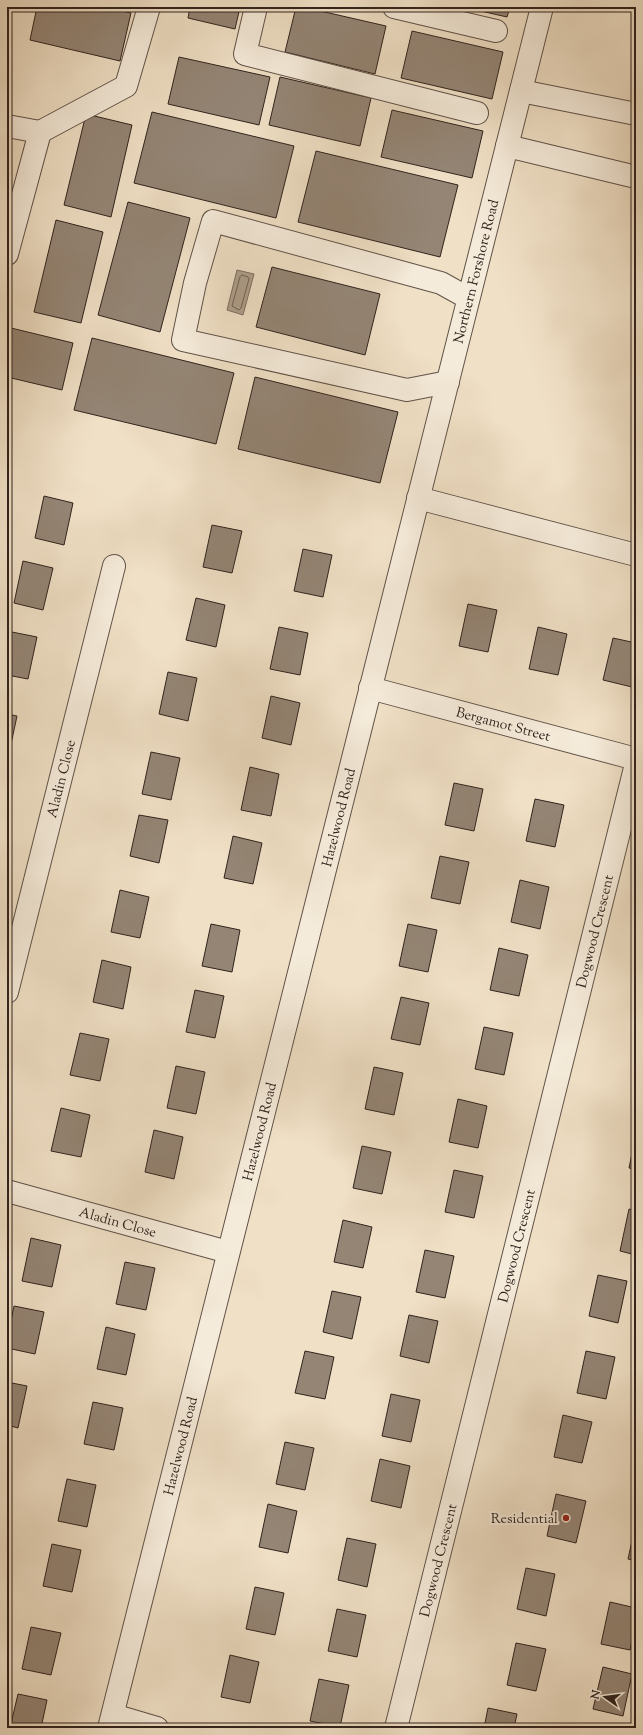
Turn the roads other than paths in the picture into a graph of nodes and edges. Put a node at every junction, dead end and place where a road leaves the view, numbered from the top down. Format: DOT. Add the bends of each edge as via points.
graph roads {
  1 [pos="149,7"];
  2 [pos="256,7"];
  3 [pos="394,7"];
  4 [pos="542,7"];
  5 [pos="496,31"];
  6 [pos="521,91"];
  7 [pos="477,113"];
  8 [pos="636,114"];
  9 [pos="7,126"];
  10 [pos="40,132"];
  11 [pos="507,146"];
  12 [pos="636,177"];
  13 [pos="7,254"];
  14 [pos="468,298"];
  15 [pos="448,382"];
  16 [pos="418,498"];
  17 [pos="408,536"];
  18 [pos="636,555"];
  19 [pos="114,566"];
  20 [pos="370,688"];
  21 [pos="636,759"];
  22 [pos="636,764"];
  23 [pos="7,992"];
  24 [pos="7,1191"];
  25 [pos="228,1252"];
  26 [pos="111,1722"];
  27 [pos="157,1728"];
  28 [pos="396,1728"];
  1 -- 10 [label="street" via="126,86"];
  2 -- 7 [label="street" via="245,54"];
  3 -- 5 [label="street"];
  4 -- 6 [label="street, Northern Forshore Road"];
  6 -- 8 [label="street"];
  6 -- 11 [label="street, Northern Forshore Road"];
  9 -- 10 [label="street"];
  10 -- 13 [label="street"];
  11 -- 12 [label="street"];
  11 -- 14 [label="street, Northern Forshore Road"];
  14 -- 15 [label="street, Northern Forshore Road"];
  14 -- 15 [label="street" via="441,283 213,221 195,283 183,340 407,390"];
  15 -- 16 [label="street, Northern Forshore Road"];
  16 -- 17 [label="street, Northern Forshore Road"];
  16 -- 18 [label="street"];
  17 -- 20 [label="street, Hazelwood Road"];
  19 -- 23 [label="street, Aladin Close"];
  20 -- 21 [label="street, Bergamot Street"];
  20 -- 25 [label="street, Hazelwood Road"];
  22 -- 28 [label="street, Dogwood Crescent"];
  24 -- 25 [label="street, Aladin Close"];
  25 -- 26 [label="street, Hazelwood Road"];
  26 -- 27 [label="street"];
}
